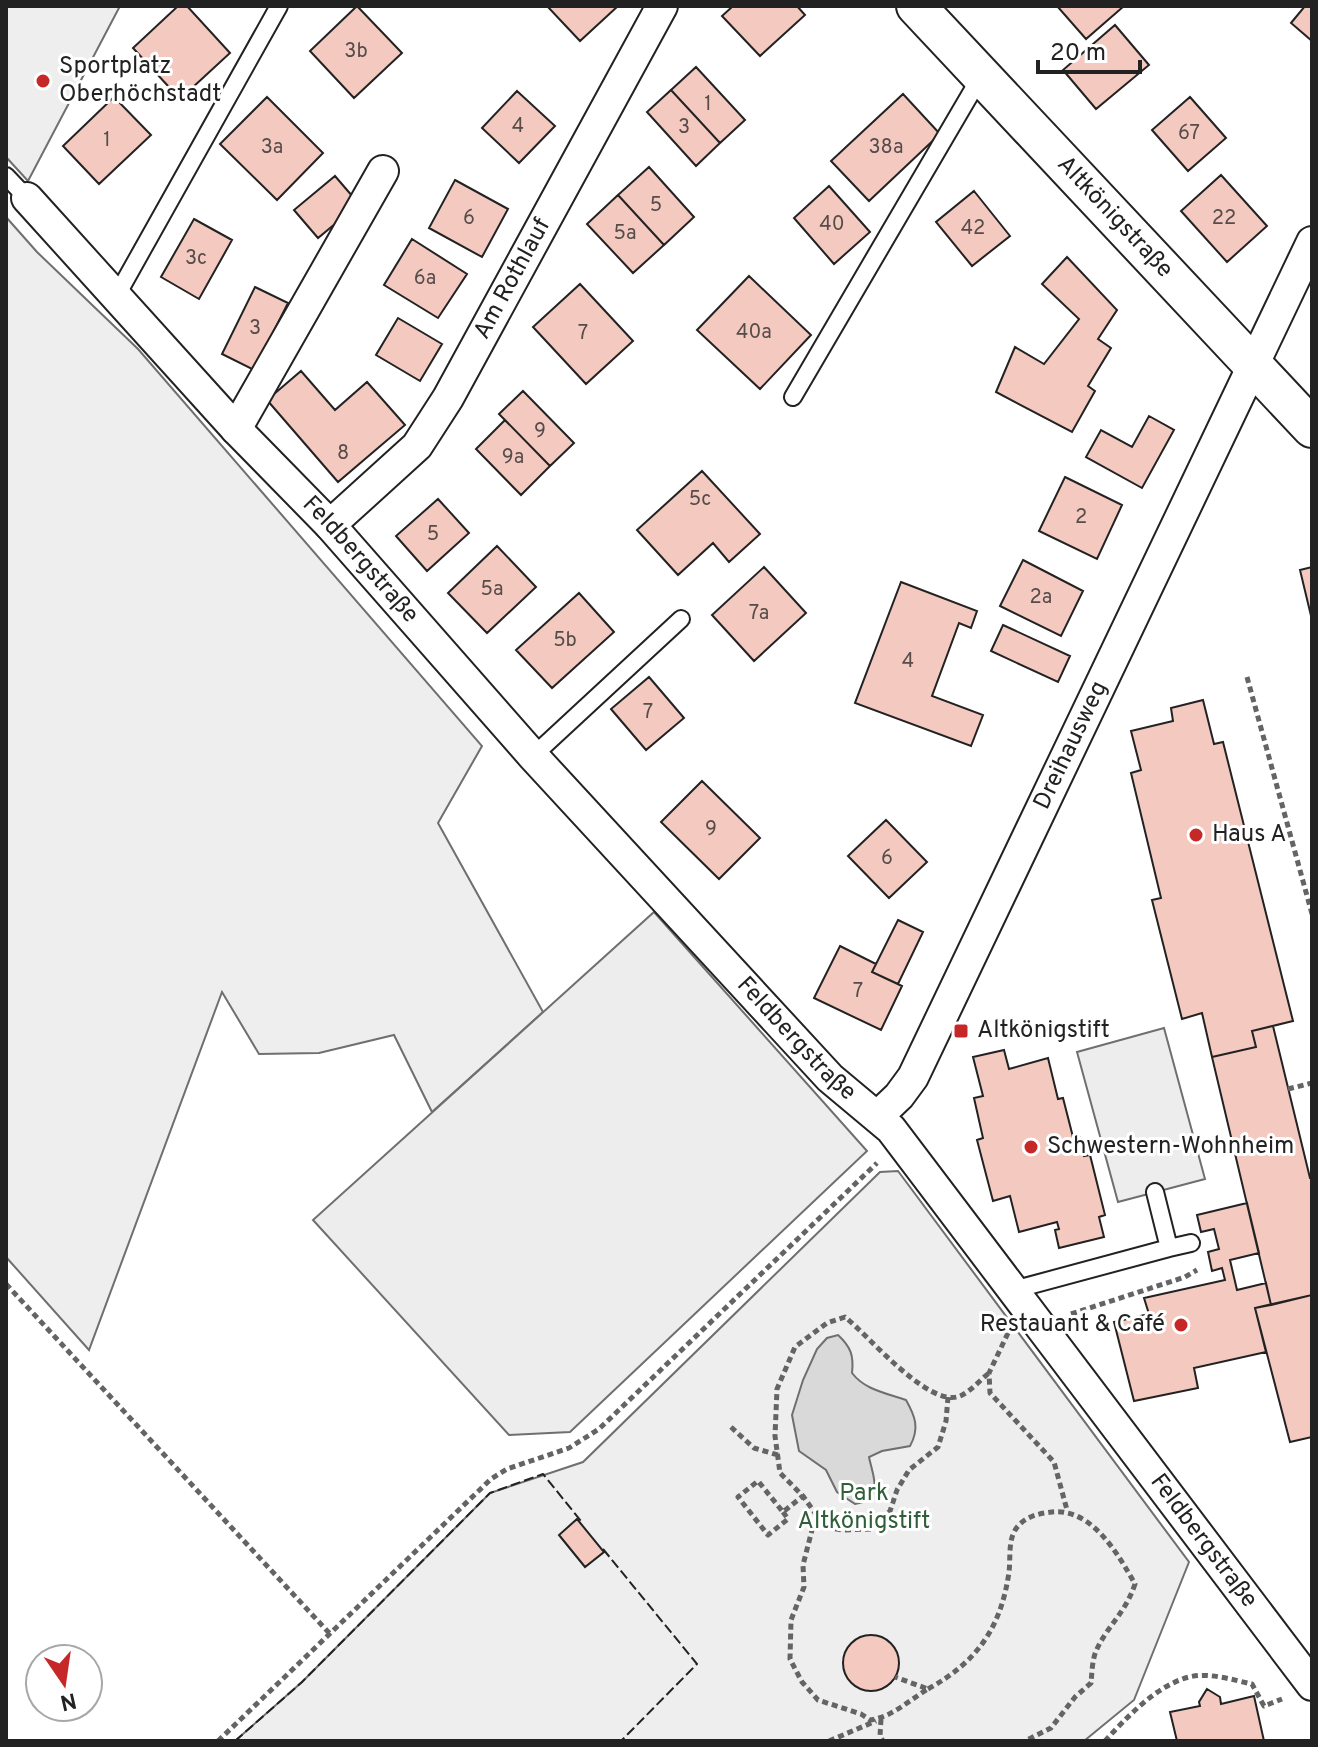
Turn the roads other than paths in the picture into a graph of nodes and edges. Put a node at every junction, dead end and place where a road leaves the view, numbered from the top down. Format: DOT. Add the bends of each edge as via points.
graph roads {
  1 [pos="279,6"];
  2 [pos="662,6"];
  3 [pos="916,6"];
  4 [pos="981,76"];
  5 [pos="383,171"];
  6 [pos="6,176"];
  7 [pos="27,198"];
  8 [pos="1312,242"];
  9 [pos="117,295"];
  10 [pos="1253,365"];
  11 [pos="793,397"];
  12 [pos="1312,428"];
  13 [pos="236,429"];
  14 [pos="330,525"];
  15 [pos="681,619"];
  16 [pos="533,756"];
  17 [pos="878,1116"];
  18 [pos="1155,1192"];
  19 [pos="1191,1243"];
  20 [pos="1169,1248"];
  21 [pos="1026,1306"];
  22 [pos="1300,1691"];
  1 -- 9 [label="lane"];
  2 -- 14 [label="street, Am Rothlauf" via="448,398 417,446"];
  3 -- 4 [label="street, Altkönigstraße"];
  4 -- 10 [label="street, Altkönigstraße"];
  4 -- 11 [label="lane"];
  5 -- 13 [label="street"];
  6 -- 7 [label="lane"];
  7 -- 9 [label="street, Feldbergstraße"];
  8 -- 10 [label="street, Dreihausweg"];
  9 -- 13 [label="street, Feldbergstraße"];
  10 -- 12 [label="street, Altkönigstraße"];
  10 -- 17 [label="street, Dreihausweg" via="913,1077"];
  13 -- 14 [label="street, Feldbergstraße"];
  14 -- 16 [label="street, Feldbergstraße"];
  15 -- 16 [label="lane"];
  16 -- 17 [label="street, Feldbergstraße" via="830,1078"];
  17 -- 21 [label="street, Feldbergstraße"];
  18 -- 20 [label="lane"];
  19 -- 20 [label="lane"];
  20 -- 21 [label="lane"];
  21 -- 22 [label="street, Feldbergstraße"];
}
